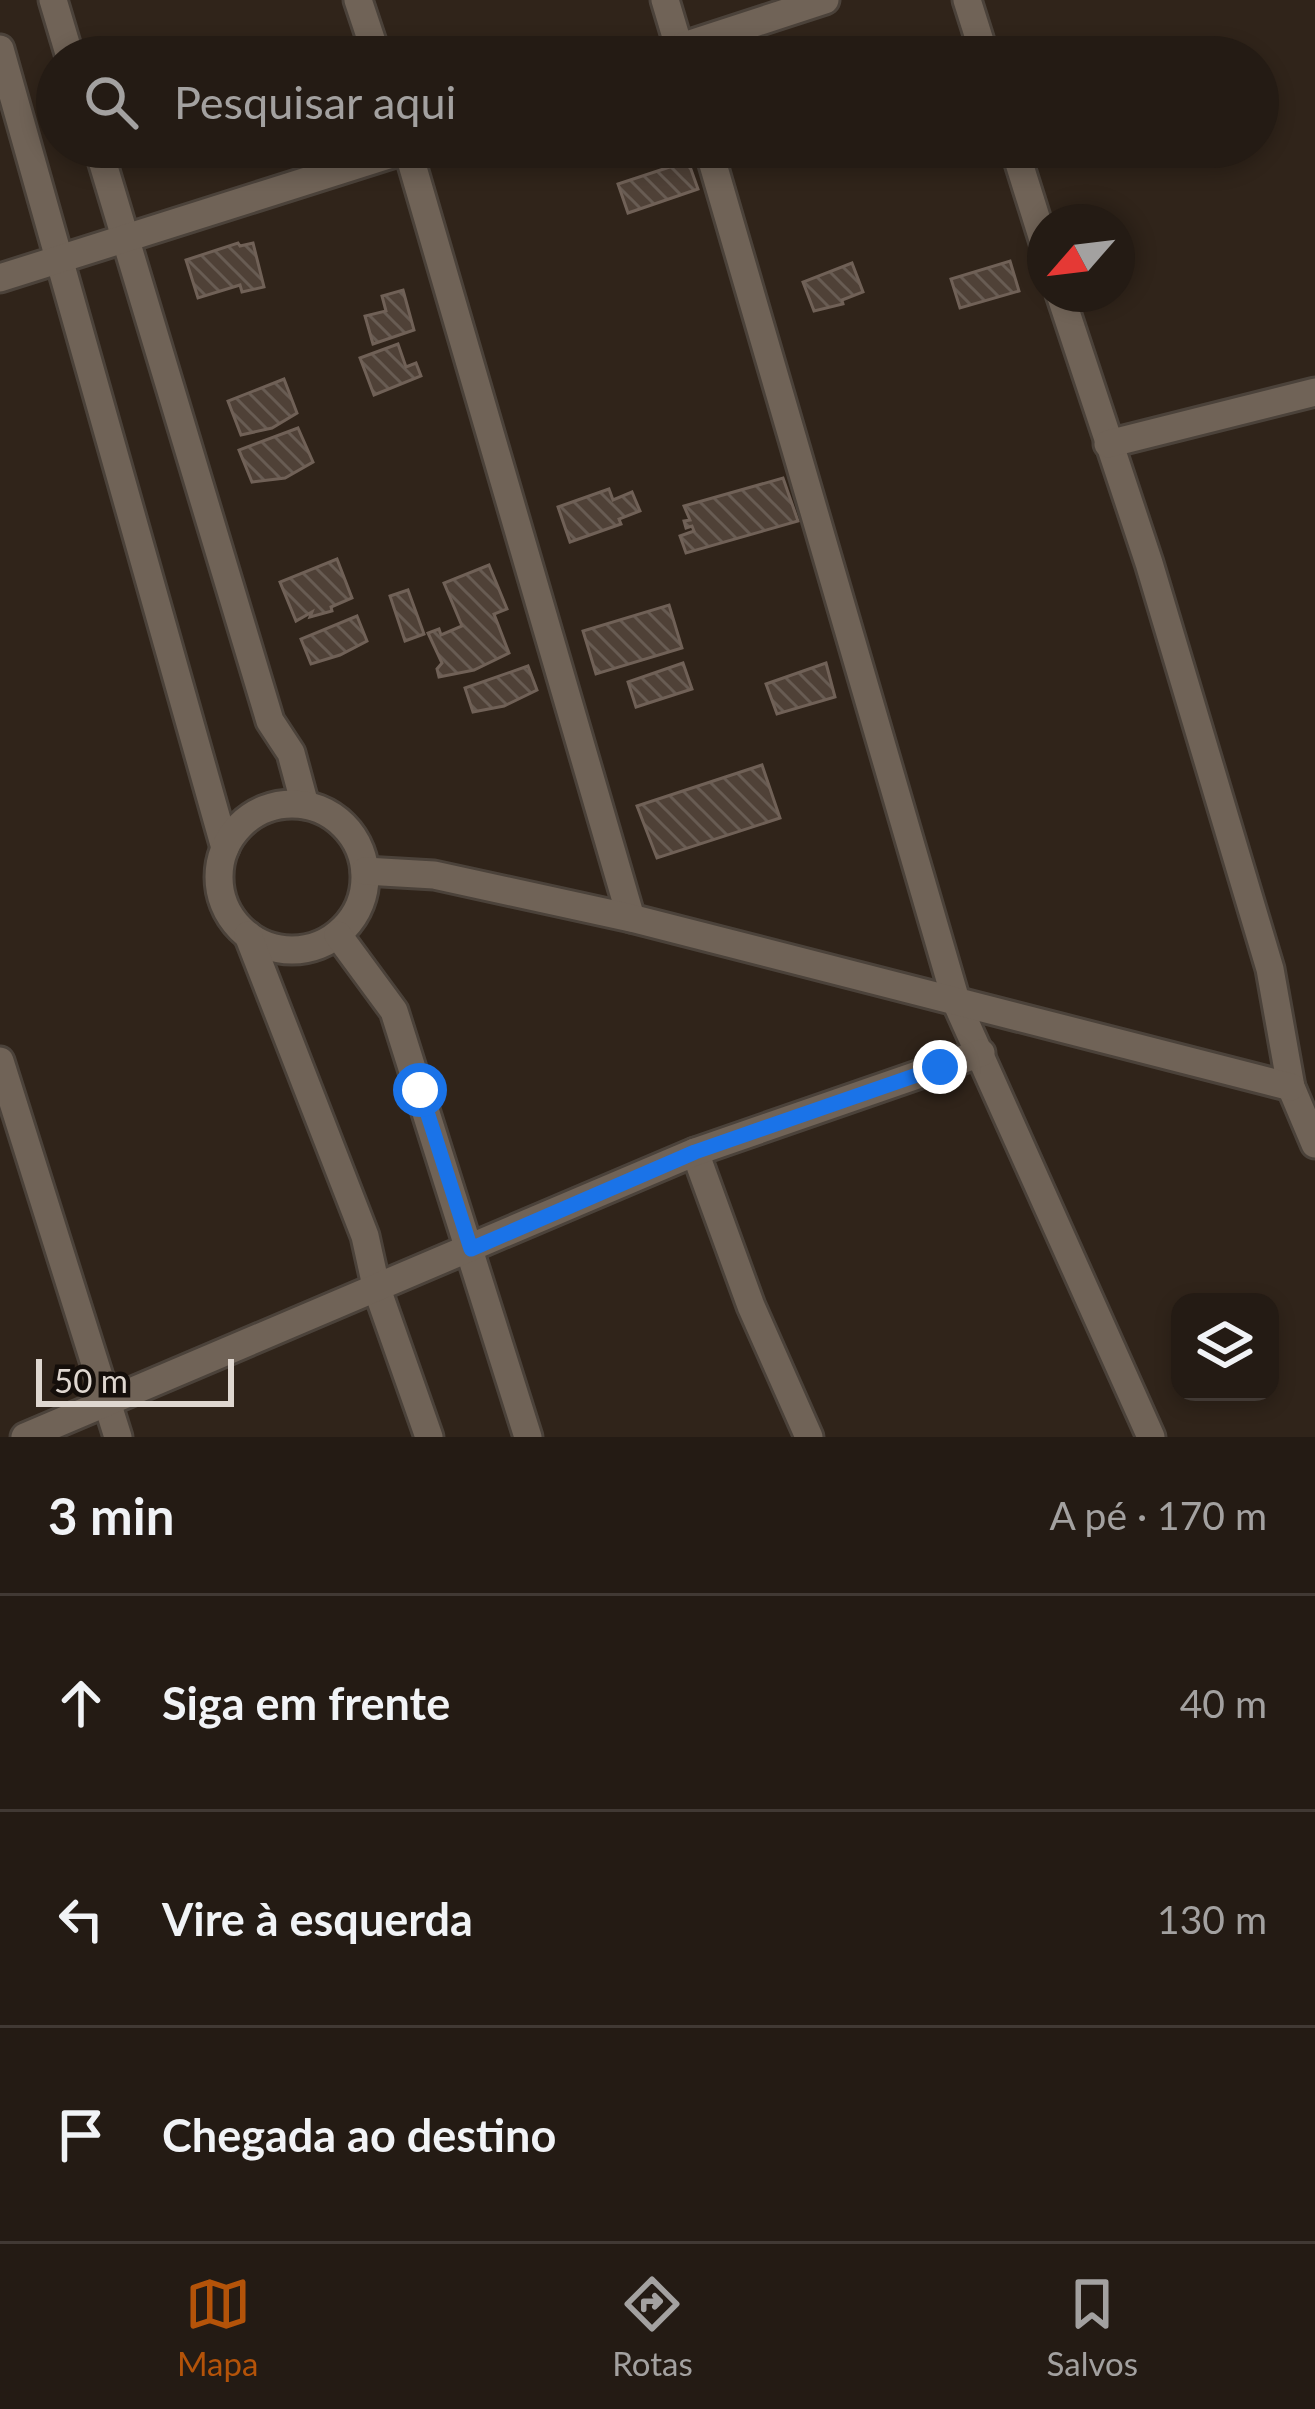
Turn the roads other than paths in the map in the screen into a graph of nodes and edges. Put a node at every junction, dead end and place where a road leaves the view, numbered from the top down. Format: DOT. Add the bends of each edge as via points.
graph roads {
  1 [pos="52,0"];
  2 [pos="358,0"];
  3 [pos="665,0"];
  4 [pos="824,0"];
  5 [pos="967,0"];
  6 [pos="63,36"];
  7 [pos="370,36"];
  8 [pos="676,36"];
  9 [pos="723,36"];
  10 [pos="978,36"];
  11 [pos="0,49"];
  12 [pos="105,168"];
  13 [pos="347,168"];
  14 [pos="415,168"];
  15 [pos="714,168"];
  16 [pos="1021,168"];
  17 [pos="1032,204"];
  18 [pos="127,239"];
  19 [pos="62,259"];
  20 [pos="0,278"];
  21 [pos="1066,312"];
  22 [pos="1315,392"];
  23 [pos="1108,444"];
  24 [pos="305,805"];
  25 [pos="225,848"];
  26 [pos="365,871"];
  27 [pos="631,918"];
  28 [pos="248,935"];
  29 [pos="338,935"];
  30 [pos="957,1004"];
  31 [pos="981,1053"];
  32 [pos="0,1061"];
  33 [pos="1291,1087"];
  34 [pos="1315,1144"];
  35 [pos="695,1152"];
  36 [pos="471,1249"];
  37 [pos="376,1286"];
  38 [pos="106,1403"];
  39 [pos="25,1437"];
  40 [pos="118,1437"];
  41 [pos="429,1437"];
  42 [pos="528,1437"];
  43 [pos="809,1437"];
  44 [pos="1151,1437"];
  1 -- 6 [label="street"];
  2 -- 7 [label="street"];
  3 -- 8 [label="street"];
  4 -- 9 [label="street"];
  5 -- 10 [label="street"];
  11 -- 19 [label="street"];
  12 -- 18 [label="street"];
  13 -- 18 [label="street"];
  14 -- 27 [label="street"];
  15 -- 30 [label="street"];
  16 -- 17 [label="street"];
  18 -- 19 [label="street"];
  18 -- 24 [label="street" via="270,722 291,753"];
  19 -- 20 [label="street"];
  19 -- 25 [label="street"];
  21 -- 23 [label="street"];
  22 -- 23 [label="street"];
  23 -- 33 [label="street" via="1270,968"];
  24 -- 25 [label="street" via="257,812"];
  24 -- 26 [label="street" via="346,828"];
  25 -- 28 [label="street" via="221,895"];
  26 -- 27 [label="street" via="434,875"];
  26 -- 29 [label="street" via="363,896"];
  27 -- 30 [label="street"];
  28 -- 29 [label="street" via="293,950"];
  28 -- 37 [label="street" via="365,1236"];
  29 -- 36 [label="street" via="394,1011"];
  30 -- 31 [label="street"];
  30 -- 33 [label="street"];
  31 -- 35 [label="street"];
  31 -- 44 [label="street"];
  32 -- 38 [label="street"];
  33 -- 34 [label="street"];
  35 -- 36 [label="street"];
  35 -- 43 [label="street"];
  36 -- 37 [label="street"];
  36 -- 42 [label="street"];
  37 -- 38 [label="street"];
  37 -- 41 [label="street"];
  38 -- 39 [label="street"];
  38 -- 40 [label="street"];
}
